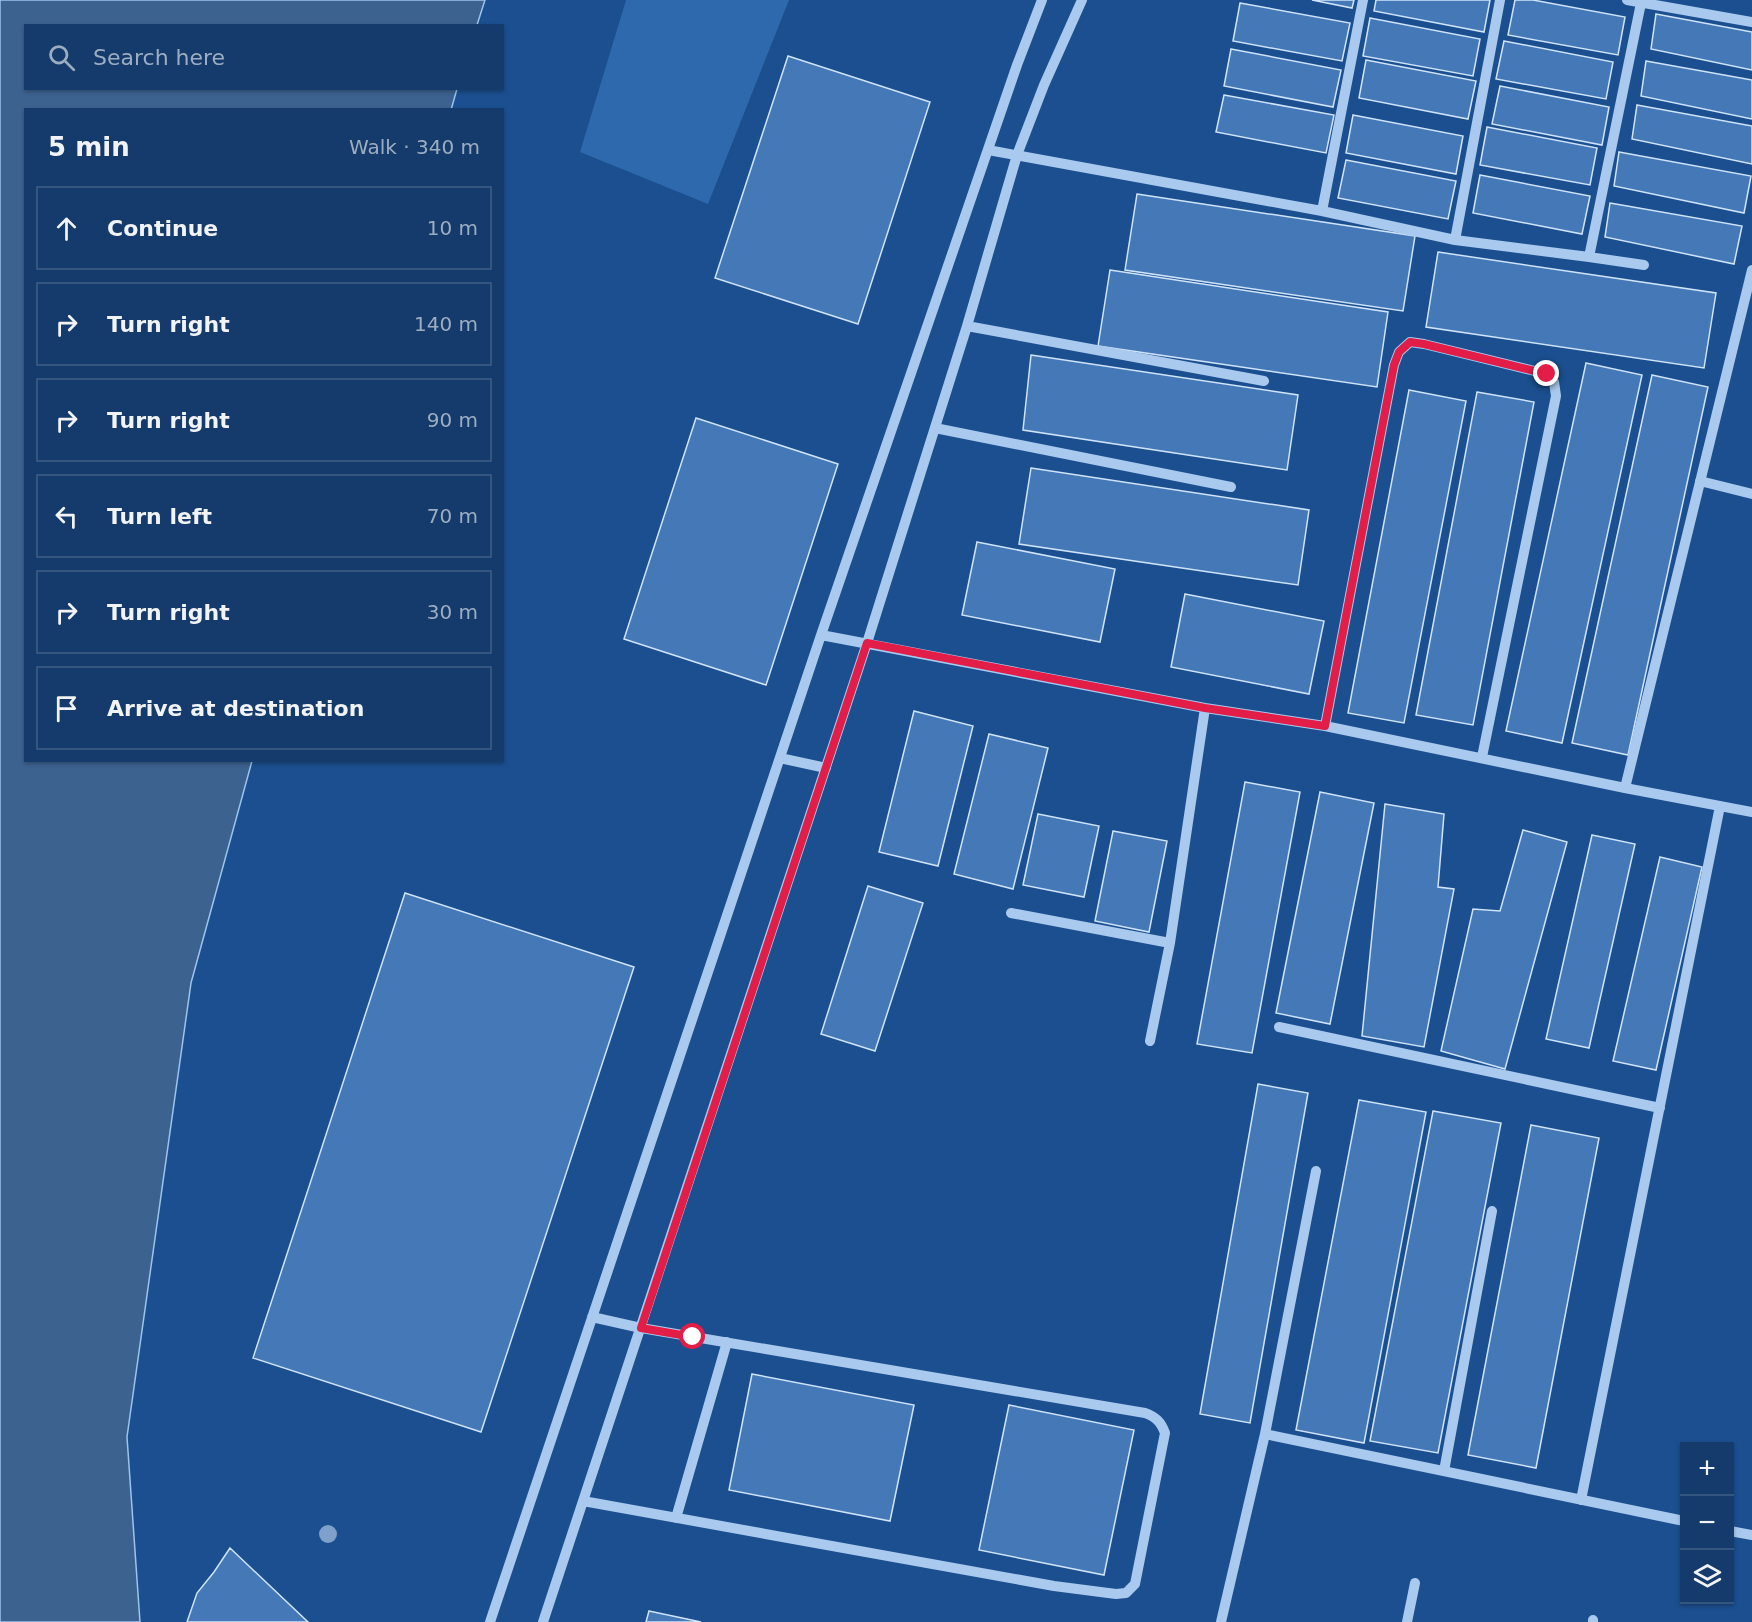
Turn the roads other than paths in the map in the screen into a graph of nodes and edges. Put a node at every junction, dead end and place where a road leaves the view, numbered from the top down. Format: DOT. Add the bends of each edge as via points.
graph roads {
  1 [pos="1042,0"];
  2 [pos="1082,0"];
  3 [pos="1364,0"];
  4 [pos="1500,0"];
  5 [pos="1627,0"];
  6 [pos="1641,3"];
  7 [pos="1752,22"];
  8 [pos="988,150"];
  9 [pos="1017,155"];
  10 [pos="1322,211"];
  11 [pos="1455,240"];
  12 [pos="1589,257"];
  13 [pos="1644,266"];
  14 [pos="1752,270"];
  15 [pos="967,326"];
  16 [pos="1264,381"];
  17 [pos="935,428"];
  18 [pos="1700,481"];
  19 [pos="1231,487"];
  20 [pos="1752,494"];
  21 [pos="821,635"];
  22 [pos="867,643"];
  23 [pos="1205,708"];
  24 [pos="1325,726"];
  25 [pos="1482,757"];
  26 [pos="780,758"];
  27 [pos="826,768"];
  28 [pos="1625,788"];
  29 [pos="1720,806"];
  30 [pos="1752,812"];
  31 [pos="1011,913"];
  32 [pos="1170,943"];
  33 [pos="1279,1027"];
  34 [pos="1150,1041"];
  35 [pos="1660,1108"];
  36 [pos="1316,1171"];
  37 [pos="1492,1211"];
  38 [pos="592,1317"];
  39 [pos="641,1328"];
  40 [pos="727,1342"];
  41 [pos="1265,1434"];
  42 [pos="1444,1471"];
  43 [pos="1581,1500"];
  44 [pos="583,1501"];
  45 [pos="676,1518"];
  46 [pos="1680,1520"];
  47 [pos="1734,1532"];
  48 [pos="1752,1535"];
  49 [pos="1415,1583"];
  50 [pos="490,1622"];
  51 [pos="543,1622"];
  52 [pos="1221,1622"];
  53 [pos="1407,1622"];
  1 -- 8 [label="street"];
  2 -- 9 [label="street"];
  3 -- 10 [label="street"];
  4 -- 11 [label="street"];
  5 -- 6 [label="street"];
  6 -- 7 [label="street"];
  6 -- 12 [label="street"];
  8 -- 9 [label="street"];
  8 -- 21 [label="street"];
  9 -- 10 [label="street"];
  9 -- 15 [label="street"];
  10 -- 11 [label="street"];
  11 -- 12 [label="street"];
  12 -- 13 [label="street"];
  14 -- 18 [label="street"];
  15 -- 16 [label="street"];
  15 -- 17 [label="street"];
  17 -- 19 [label="street"];
  17 -- 22 [label="street"];
  18 -- 20 [label="street"];
  18 -- 28 [label="street"];
  21 -- 22 [label="street"];
  21 -- 26 [label="street"];
  22 -- 23 [label="street"];
  22 -- 27 [label="street"];
  23 -- 24 [label="street"];
  23 -- 32 [label="street"];
  24 -- 25 [label="street"];
  24 -- 25 [label="street" via="1394,365 1399,352 1410,342 1424,344 1547,374 1554,382 1556,396"];
  25 -- 28 [label="street"];
  26 -- 27 [label="street"];
  26 -- 38 [label="street"];
  27 -- 39 [label="street"];
  28 -- 29 [label="street"];
  29 -- 30 [label="street"];
  29 -- 35 [label="street"];
  31 -- 32 [label="street"];
  32 -- 34 [label="street"];
  33 -- 35 [label="street"];
  35 -- 43 [label="street"];
  36 -- 41 [label="street"];
  37 -- 42 [label="street"];
  38 -- 39 [label="street"];
  38 -- 50 [label="street"];
  39 -- 40 [label="street"];
  39 -- 44 [label="street"];
  40 -- 45 [label="street"];
  40 -- 45 [label="street" via="1155,1417 1166,1433 1135,1584 1126,1593 1116,1594 1054,1586"];
  41 -- 42 [label="street"];
  41 -- 52 [label="street"];
  42 -- 43 [label="street"];
  43 -- 46 [label="street"];
  44 -- 45 [label="street"];
  44 -- 51 [label="street"];
  47 -- 48 [label="street"];
  49 -- 53 [label="street"];
}
